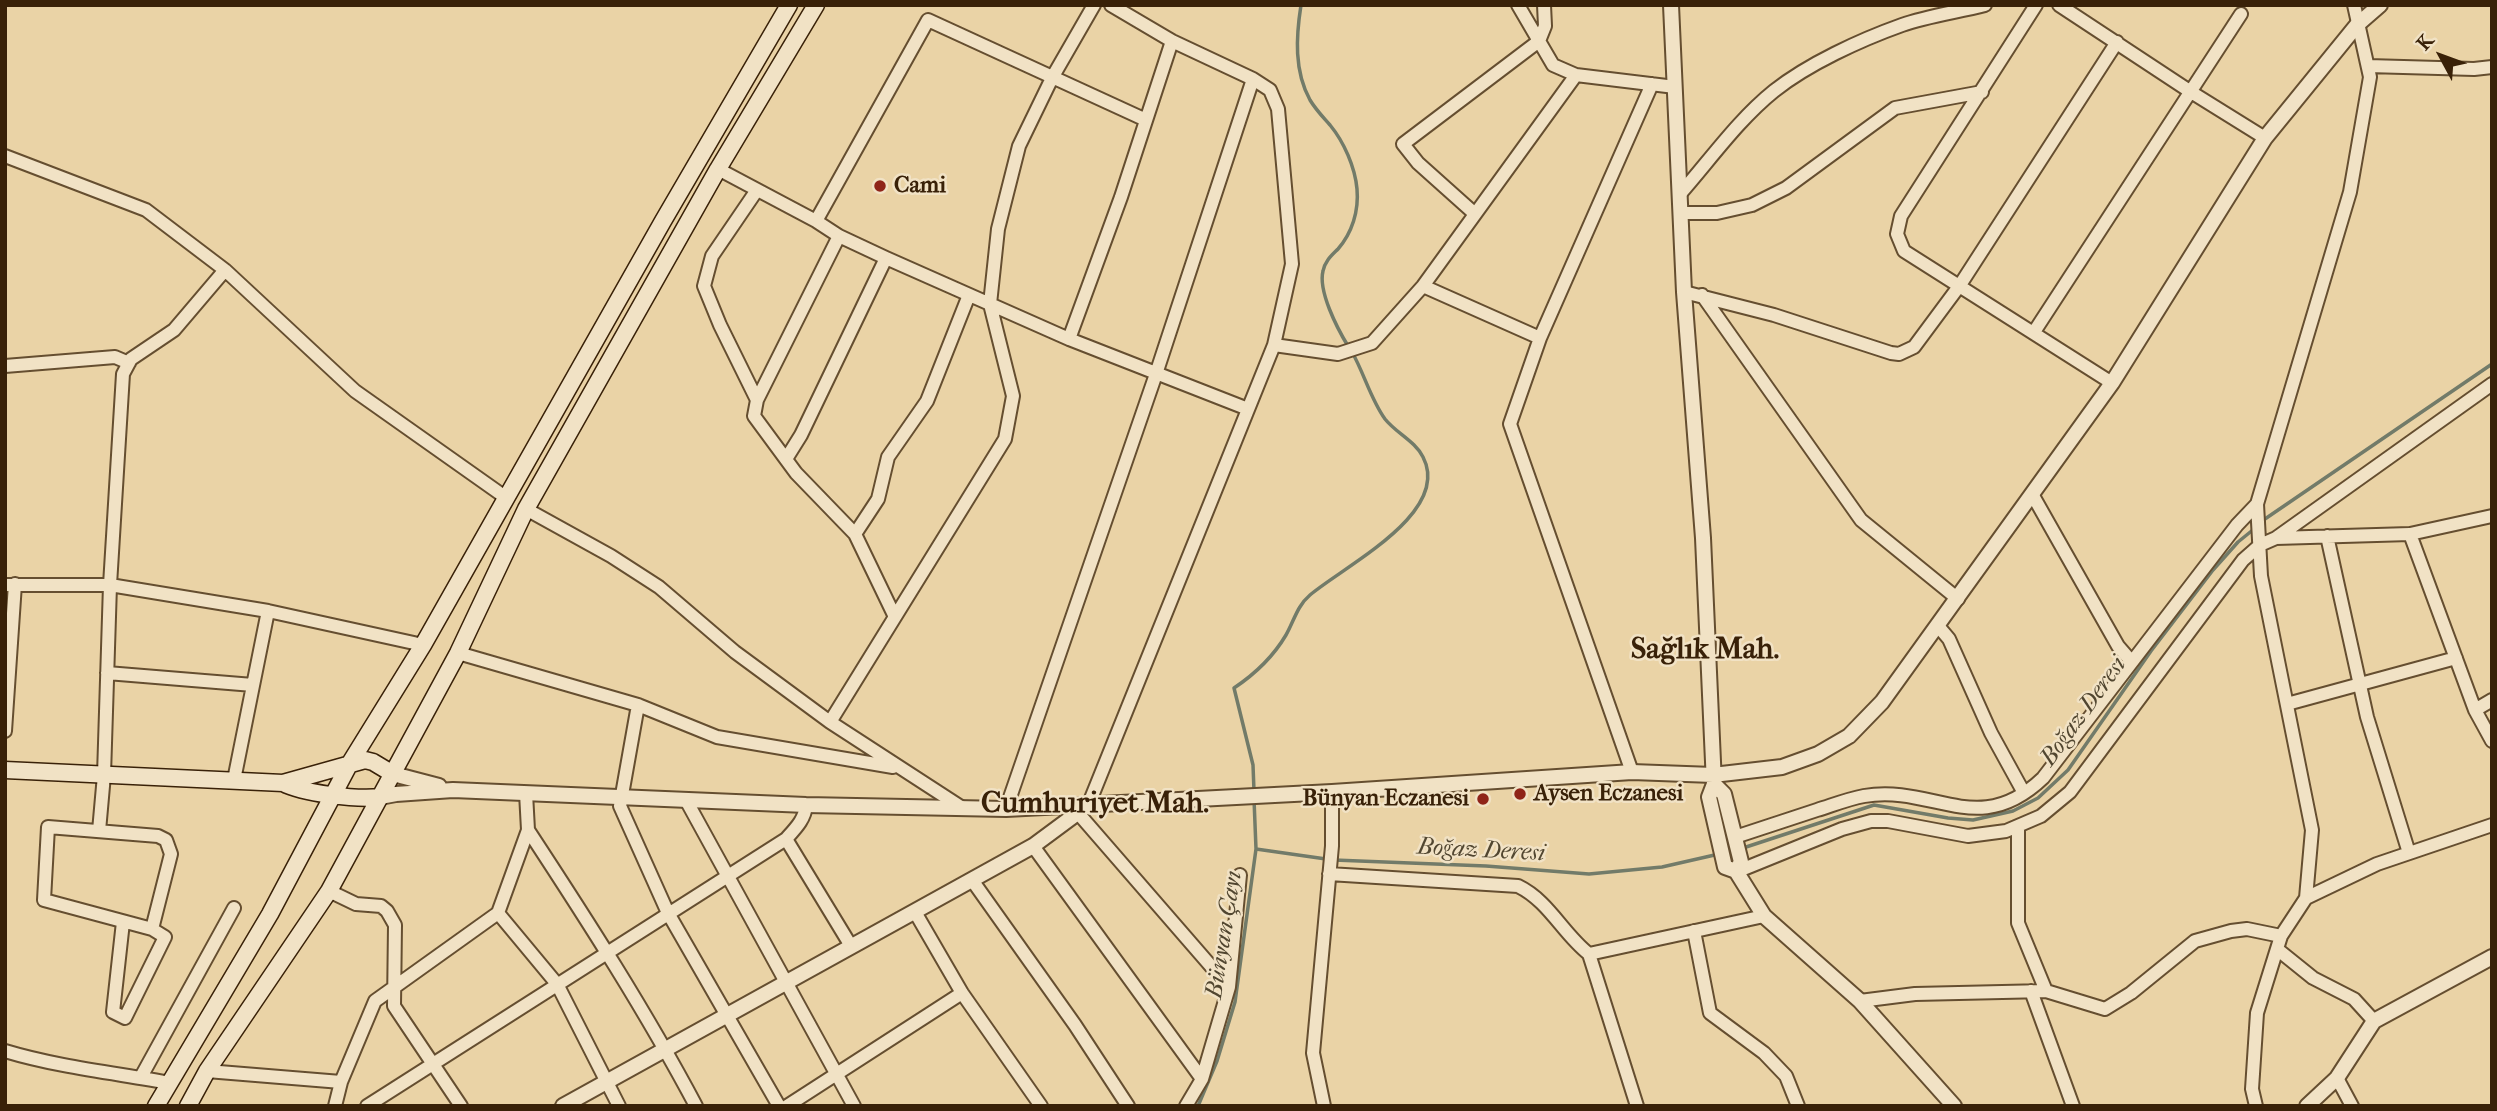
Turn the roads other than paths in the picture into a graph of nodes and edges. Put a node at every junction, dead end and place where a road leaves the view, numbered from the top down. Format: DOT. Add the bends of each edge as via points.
graph roads {
  1 [pos="789,5"];
  2 [pos="816,5"];
  3 [pos="1094,5"];
  4 [pos="1111,5"];
  5 [pos="1518,5"];
  6 [pos="1544,5"];
  7 [pos="1671,5"];
  8 [pos="1985,5"];
  9 [pos="2036,5"];
  10 [pos="2059,5"];
  11 [pos="2354,5"];
  12 [pos="2380,5"];
  13 [pos="2241,14"];
  14 [pos="2357,25"];
  15 [pos="1172,41"];
  16 [pos="1539,41"];
  17 [pos="2117,42"];
  18 [pos="2368,66"];
  19 [pos="2492,67"];
  20 [pos="1576,75"];
  21 [pos="1052,78"];
  22 [pos="1253,79"];
  23 [pos="1652,84"];
  24 [pos="1675,87"];
  25 [pos="1982,92"];
  26 [pos="2191,92"];
  27 [pos="1146,120"];
  28 [pos="2266,138"];
  29 [pos="5,156"];
  30 [pos="718,169"];
  31 [pos="757,190"];
  32 [pos="1680,194"];
  33 [pos="1681,213"];
  34 [pos="1475,214"];
  35 [pos="816,221"];
  36 [pos="839,236"];
  37 [pos="886,258"];
  38 [pos="225,270"];
  39 [pos="1960,285"];
  40 [pos="1423,286"];
  41 [pos="1684,292"];
  42 [pos="969,295"];
  43 [pos="1702,295"];
  44 [pos="990,304"];
  45 [pos="2034,332"];
  46 [pos="1540,338"];
  47 [pos="1069,339"];
  48 [pos="1274,345"];
  49 [pos="128,363"];
  50 [pos="5,366"];
  51 [pos="1156,374"];
  52 [pos="2112,383"];
  53 [pos="2492,384"];
  54 [pos="757,400"];
  55 [pos="1248,410"];
  56 [pos="786,459"];
  57 [pos="2032,494"];
  58 [pos="505,497"];
  59 [pos="526,509"];
  60 [pos="2256,510"];
  61 [pos="2492,516"];
  62 [pos="855,534"];
  63 [pos="2410,534"];
  64 [pos="2327,536"];
  65 [pos="2276,538"];
  66 [pos="2259,539"];
  67 [pos="10,584"];
  68 [pos="110,585"];
  69 [pos="1958,599"];
  70 [pos="268,611"];
  71 [pos="895,617"];
  72 [pos="1938,626"];
  73 [pos="423,645"];
  74 [pos="458,653"];
  75 [pos="2456,658"];
  76 [pos="2131,661"];
  77 [pos="107,673"];
  78 [pos="2360,684"];
  79 [pos="253,685"];
  80 [pos="2492,700"];
  81 [pos="2287,704"];
  82 [pos="638,705"];
  83 [pos="2475,710"];
  84 [pos="830,722"];
  85 [pos="5,731"];
  86 [pos="2492,741"];
  87 [pos="350,763"];
  88 [pos="900,768"];
  89 [pos="5,770"];
  90 [pos="1632,772"];
  91 [pos="393,774"];
  92 [pos="104,775"];
  93 [pos="1713,779"];
  94 [pos="233,780"];
  95 [pos="283,783"];
  96 [pos="453,790"];
  97 [pos="1332,792"];
  98 [pos="526,793"];
  99 [pos="2024,793"];
  100 [pos="334,794"];
  101 [pos="380,797"];
  102 [pos="621,797"];
  103 [pos="686,800"];
  104 [pos="806,805"];
  105 [pos="1006,808"];
  106 [pos="965,809"];
  107 [pos="1083,809"];
  108 [pos="2492,825"];
  109 [pos="2018,827"];
  110 [pos="528,830"];
  111 [pos="99,831"];
  112 [pos="786,839"];
  113 [pos="1736,840"];
  114 [pos="1033,846"];
  115 [pos="2409,853"];
  116 [pos="1735,868"];
  117 [pos="1330,871"];
  118 [pos="728,875"];
  119 [pos="1240,875"];
  120 [pos="972,880"];
  121 [pos="329,891"];
  122 [pos="2306,898"];
  123 [pos="234,908"];
  124 [pos="915,912"];
  125 [pos="498,913"];
  126 [pos="668,913"];
  127 [pos="1764,916"];
  128 [pos="123,922"];
  129 [pos="152,929"];
  130 [pos="1694,931"];
  131 [pos="2279,943"];
  132 [pos="851,946"];
  133 [pos="607,951"];
  134 [pos="1589,954"];
  135 [pos="2492,957"];
  136 [pos="788,983"];
  137 [pos="557,984"];
  138 [pos="394,985"];
  139 [pos="1229,987"];
  140 [pos="2046,991"];
  141 [pos="2031,992"];
  142 [pos="962,993"];
  143 [pos="1860,1000"];
  144 [pos="726,1016"];
  145 [pos="2374,1021"];
  146 [pos="665,1049"];
  147 [pos="5,1051"];
  148 [pos="432,1063"];
  149 [pos="207,1071"];
  150 [pos="838,1074"];
  151 [pos="141,1077"];
  152 [pos="2337,1078"];
  153 [pos="1202,1079"];
  154 [pos="341,1082"];
  155 [pos="170,1083"];
  156 [pos="606,1083"];
  157 [pos="156,1106"];
  158 [pos="188,1106"];
  159 [pos="335,1106"];
  160 [pos="367,1106"];
  161 [pos="461,1106"];
  162 [pos="563,1106"];
  163 [pos="619,1106"];
  164 [pos="696,1106"];
  165 [pos="779,1106"];
  166 [pos="787,1106"];
  167 [pos="854,1106"];
  168 [pos="1041,1106"];
  169 [pos="1128,1106"];
  170 [pos="1186,1106"];
  171 [pos="1324,1106"];
  172 [pos="1637,1106"];
  173 [pos="1798,1106"];
  174 [pos="1954,1106"];
  175 [pos="2073,1106"];
  176 [pos="2256,1106"];
  177 [pos="2307,1106"];
  178 [pos="2352,1106"];
  1 -- 58 [label="main road"];
  2 -- 30 [label="main road"];
  3 -- 21 [label="street"];
  4 -- 15 [label="street"];
  5 -- 16 [label="street"];
  6 -- 16 [label="street" via="1545,26"];
  7 -- 24 [label="street"];
  8 -- 32 [label="street" via="1903,24 1812,67 1774,91"];
  9 -- 25 [label="street"];
  10 -- 17 [label="street"];
  11 -- 14 [label="street"];
  12 -- 14 [label="street"];
  13 -- 26 [label="street"];
  14 -- 18 [label="street"];
  14 -- 28 [label="street"];
  15 -- 22 [label="street"];
  15 -- 27 [label="street"];
  16 -- 20 [label="street" via="1553,65"];
  16 -- 34 [label="street" via="1403,144"];
  17 -- 26 [label="street"];
  17 -- 39 [label="street"];
  18 -- 19 [label="street"];
  18 -- 60 [label="street" via="2370,77 2350,192"];
  20 -- 23 [label="street"];
  20 -- 34 [label="street"];
  21 -- 27 [label="street"];
  21 -- 35 [label="street" via="928,20"];
  21 -- 44 [label="street" via="1019,146 998,229"];
  22 -- 48 [label="street" via="1270,90 1278,109 1292,264"];
  22 -- 51 [label="street"];
  23 -- 24 [label="street"];
  23 -- 46 [label="street"];
  24 -- 32 [label="street"];
  25 -- 33 [label="street" via="1895,108 1786,188 1752,205 1717,213"];
  25 -- 39 [label="street" via="1897,225 1904,251"];
  26 -- 28 [label="street"];
  26 -- 45 [label="street"];
  27 -- 47 [label="street"];
  28 -- 52 [label="street"];
  29 -- 38 [label="street" via="146,210"];
  30 -- 31 [label="street"];
  30 -- 59 [label="main road"];
  31 -- 35 [label="street"];
  31 -- 54 [label="street" via="712,256 704,286"];
  32 -- 33 [label="street"];
  33 -- 41 [label="street"];
  34 -- 40 [label="street"];
  35 -- 36 [label="street"];
  36 -- 37 [label="street"];
  36 -- 54 [label="street"];
  37 -- 42 [label="street"];
  37 -- 56 [label="street"];
  38 -- 49 [label="street" via="174,330"];
  38 -- 58 [label="street" via="355,391"];
  39 -- 43 [label="street" via="1914,347 1899,354"];
  39 -- 45 [label="street"];
  40 -- 46 [label="street"];
  40 -- 48 [label="street" via="1372,343 1338,354"];
  41 -- 43 [label="street"];
  41 -- 93 [label="street" via="1703,538"];
  42 -- 44 [label="street"];
  42 -- 62 [label="street" via="927,401 888,457 878,499"];
  43 -- 69 [label="street" via="1861,520"];
  44 -- 47 [label="street"];
  44 -- 71 [label="street" via="1013,396 1004,439"];
  45 -- 52 [label="street"];
  46 -- 90 [label="street" via="1510,424"];
  47 -- 51 [label="street"];
  48 -- 55 [label="street"];
  49 -- 50 [label="street" via="115,357"];
  49 -- 68 [label="street" via="123,374"];
  51 -- 55 [label="street"];
  51 -- 105 [label="street"];
  52 -- 57 [label="street"];
  53 -- 65 [label="street"];
  54 -- 56 [label="street" via="754,416"];
  55 -- 107 [label="street"];
  56 -- 62 [label="street"];
  57 -- 69 [label="street"];
  57 -- 76 [label="street" via="2118,646"];
  58 -- 73 [label="main road"];
  59 -- 74 [label="main road"];
  59 -- 84 [label="street" via="659,587 735,652"];
  60 -- 66 [label="street"];
  60 -- 76 [label="street" via="2237,524"];
  61 -- 63 [label="street"];
  62 -- 71 [label="street"];
  63 -- 64 [label="street"];
  63 -- 75 [label="street"];
  64 -- 65 [label="street"];
  64 -- 78 [label="street"];
  65 -- 66 [label="street"];
  66 -- 81 [label="street" via="2261,576"];
  66 -- 109 [label="street" via="2070,792 2041,816"];
  67 -- 68 [label="street"];
  67 -- 85 [label="street"];
  68 -- 70 [label="street"];
  68 -- 77 [label="street"];
  69 -- 72 [label="street"];
  70 -- 73 [label="street"];
  70 -- 79 [label="street"];
  71 -- 84 [label="street"];
  72 -- 93 [label="street" via="1882,702 1849,736 1782,767"];
  72 -- 99 [label="street" via="1949,639"];
  73 -- 87 [label="main road"];
  74 -- 82 [label="street"];
  74 -- 91 [label="main road"];
  75 -- 78 [label="street"];
  75 -- 83 [label="street"];
  76 -- 99 [label="street" via="2043,778"];
  77 -- 79 [label="street"];
  77 -- 92 [label="street"];
  78 -- 81 [label="street"];
  78 -- 115 [label="street"];
  79 -- 94 [label="street"];
  80 -- 83 [label="street"];
  81 -- 122 [label="street" via="2312,830"];
  82 -- 88 [label="street" via="717,737"];
  82 -- 102 [label="street"];
  83 -- 86 [label="street"];
  84 -- 88 [label="street"];
  87 -- 91 [label="main road" via="373,762"];
  87 -- 95 [label="main road"];
  87 -- 100 [label="main road"];
  88 -- 106 [label="street"];
  89 -- 92 [label="main road"];
  90 -- 93 [label="street"];
  90 -- 97 [label="street"];
  91 -- 96 [label="street"];
  91 -- 101 [label="main road"];
  92 -- 94 [label="main road"];
  92 -- 111 [label="street"];
  93 -- 113 [label="street" via="1724,794"];
  93 -- 116 [label="street" via="1709,797 1721,845"];
  94 -- 95 [label="main road"];
  95 -- 100 [label="main road" via="295,790"];
  96 -- 98 [label="street"];
  96 -- 101 [label="street"];
  97 -- 107 [label="street"];
  97 -- 117 [label="street"];
  98 -- 102 [label="street"];
  98 -- 110 [label="street"];
  99 -- 113 [label="street" via="1980,809 1896,795 1864,796"];
  100 -- 101 [label="main road"];
  100 -- 155 [label="main road" via="270,914"];
  101 -- 121 [label="main road"];
  102 -- 103 [label="street"];
  102 -- 126 [label="street" via="620,806"];
  103 -- 104 [label="street"];
  103 -- 118 [label="street"];
  104 -- 106 [label="street"];
  104 -- 112 [label="street" via="806,813"];
  105 -- 106 [label="street"];
  105 -- 107 [label="street"];
  107 -- 114 [label="street"];
  107 -- 139 [label="street"];
  108 -- 115 [label="street"];
  109 -- 116 [label="street" via="1968,835 1871,821"];
  109 -- 140 [label="street" via="2018,923"];
  110 -- 125 [label="street"];
  110 -- 133 [label="street"];
  111 -- 128 [label="street" via="48,827 44,900"];
  111 -- 129 [label="street" via="158,836 169,844 171,854"];
  112 -- 118 [label="street"];
  112 -- 132 [label="street"];
  113 -- 116 [label="street"];
  114 -- 120 [label="street"];
  114 -- 153 [label="street"];
  115 -- 122 [label="street"];
  116 -- 127 [label="street"];
  117 -- 134 [label="street" via="1518,886 1545,905"];
  117 -- 171 [label="street" via="1313,1054"];
  118 -- 126 [label="street"];
  118 -- 136 [label="street"];
  119 -- 139 [label="street"];
  120 -- 124 [label="street"];
  120 -- 169 [label="street"];
  121 -- 138 [label="street" via="356,904 381,906 392,917"];
  121 -- 149 [label="main road"];
  122 -- 131 [label="street"];
  123 -- 151 [label="street"];
  124 -- 132 [label="street"];
  124 -- 142 [label="street"];
  125 -- 137 [label="street"];
  125 -- 138 [label="street"];
  126 -- 133 [label="street"];
  126 -- 144 [label="street"];
  127 -- 130 [label="street"];
  127 -- 143 [label="street"];
  128 -- 129 [label="street"];
  128 -- 129 [label="street" via="113,1012 125,1018 165,937"];
  130 -- 134 [label="street"];
  130 -- 173 [label="street" via="1710,1013 1764,1053 1786,1076"];
  131 -- 140 [label="street" via="2247,929 2195,941 2105,1009"];
  131 -- 145 [label="street" via="2313,978 2354,999"];
  131 -- 176 [label="street" via="2257,1013 2252,1089"];
  132 -- 136 [label="street"];
  133 -- 137 [label="street"];
  133 -- 146 [label="street"];
  134 -- 172 [label="street"];
  135 -- 145 [label="street"];
  136 -- 144 [label="street"];
  136 -- 150 [label="street"];
  137 -- 148 [label="street"];
  137 -- 156 [label="street"];
  138 -- 148 [label="street" via="394,1006"];
  138 -- 154 [label="street" via="375,1001"];
  139 -- 153 [label="street"];
  140 -- 141 [label="street"];
  141 -- 143 [label="street"];
  141 -- 175 [label="street"];
  142 -- 150 [label="street"];
  142 -- 168 [label="street"];
  143 -- 174 [label="street"];
  144 -- 146 [label="street"];
  144 -- 165 [label="street"];
  145 -- 152 [label="street"];
  146 -- 156 [label="street"];
  146 -- 164 [label="street"];
  147 -- 151 [label="street"];
  148 -- 160 [label="street"];
  148 -- 161 [label="street"];
  149 -- 154 [label="street"];
  149 -- 158 [label="main road"];
  150 -- 166 [label="street"];
  150 -- 167 [label="street"];
  151 -- 155 [label="street"];
  152 -- 177 [label="street"];
  152 -- 178 [label="street"];
  153 -- 170 [label="street"];
  154 -- 159 [label="street"];
  155 -- 157 [label="main road"];
  156 -- 162 [label="street"];
  156 -- 163 [label="street"];
}
